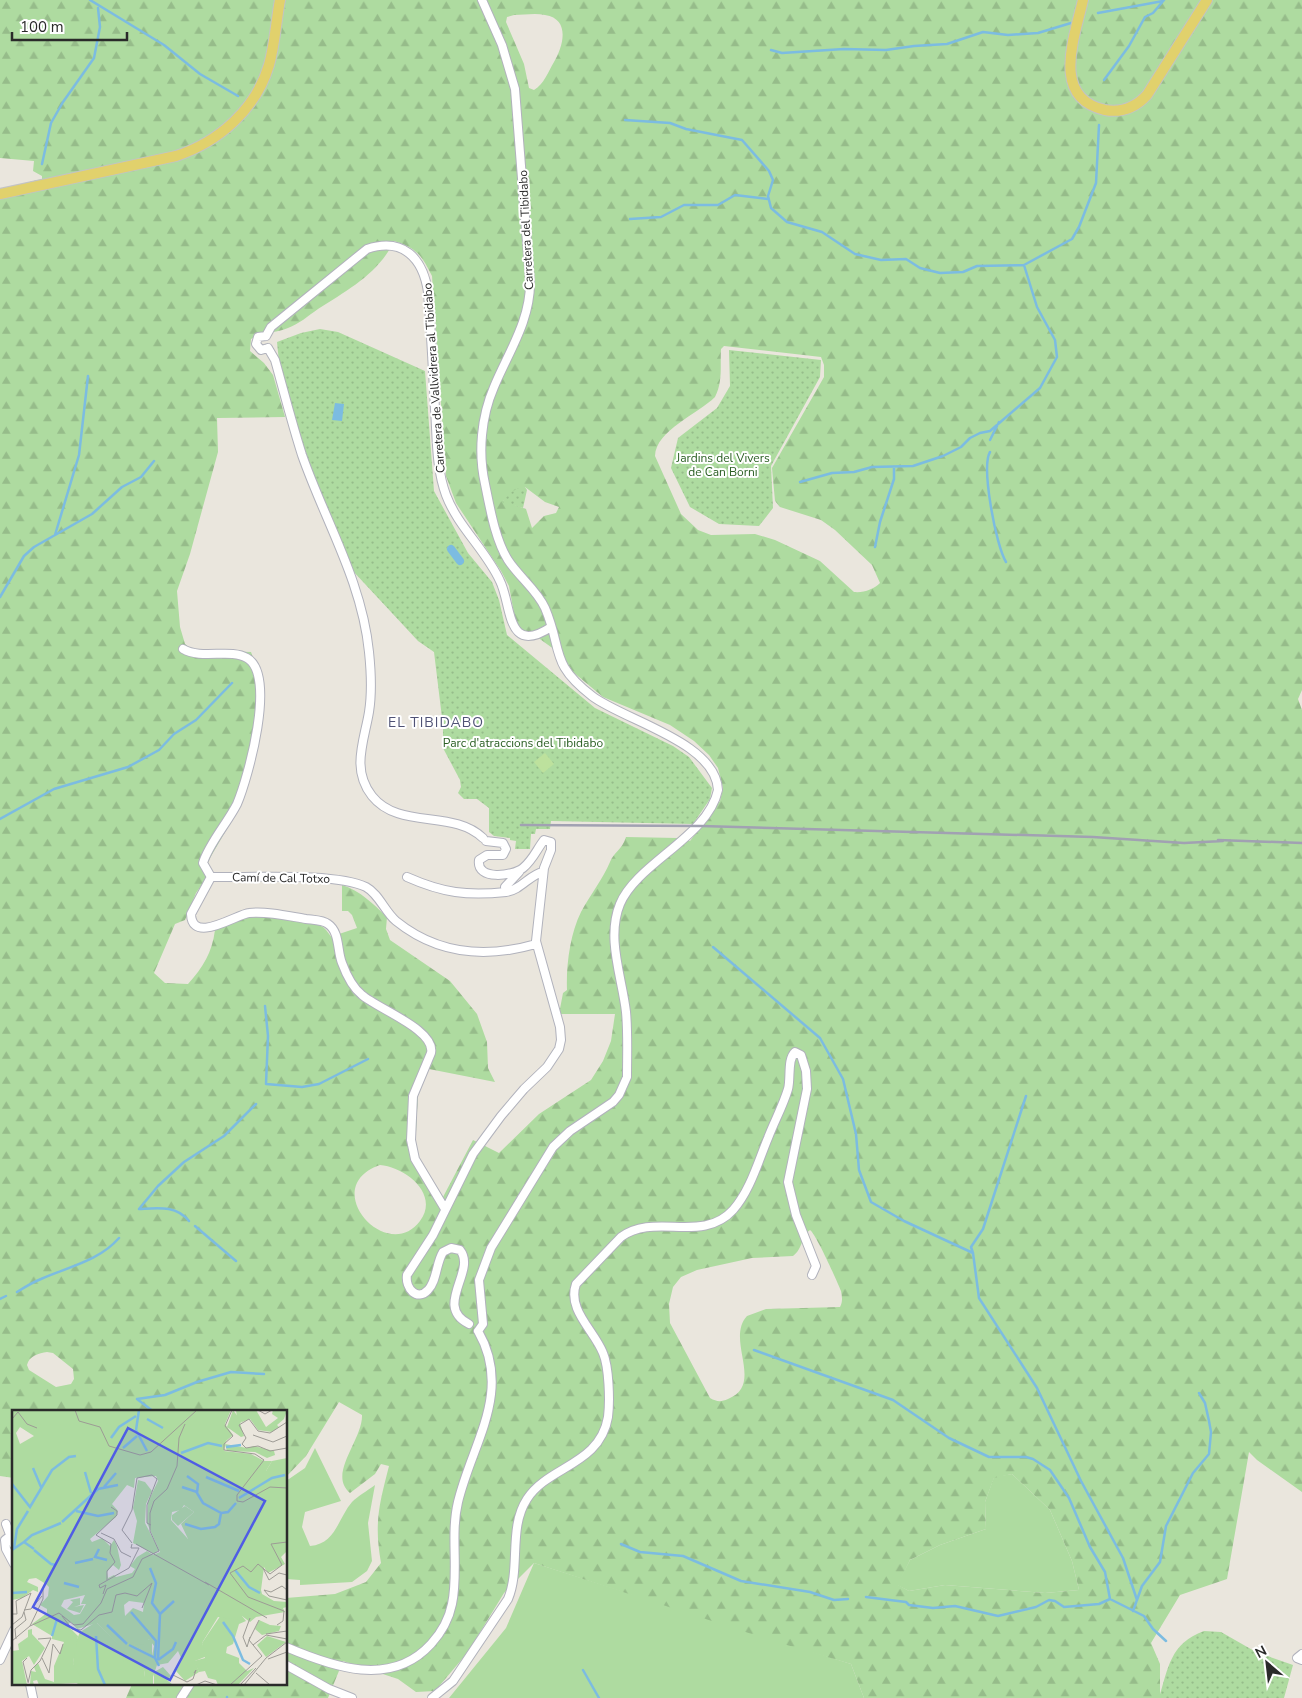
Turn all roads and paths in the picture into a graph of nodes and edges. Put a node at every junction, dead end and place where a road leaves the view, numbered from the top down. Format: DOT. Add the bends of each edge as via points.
graph roads {
  1 [pos="280,0"];
  2 [pos="482,0"];
  3 [pos="1083,0"];
  4 [pos="1088,0"];
  5 [pos="1200,0"];
  6 [pos="1207,0"];
  7 [pos="0,194"];
  8 [pos="266,336"];
  9 [pos="268,348"];
  10 [pos="551,627"];
  11 [pos="183,650"];
  12 [pos="520,870"];
  13 [pos="544,872"];
  14 [pos="211,877"];
  15 [pos="407,877"];
  16 [pos="506,892"];
  17 [pos="536,944"];
  18 [pos="445,1209"];
  19 [pos="812,1275"];
  20 [pos="481,1320"];
  21 [pos="469,1324"];
  22 [pos="478,1331"];
  23 [pos="6,1524"];
  24 [pos="10,1536"];
  25 [pos="12,1540"];
  26 [pos="12,1560"];
  27 [pos="12,1634"];
  28 [pos="288,1648"];
  29 [pos="1302,1654"];
  30 [pos="0,1660"];
  31 [pos="1302,1660"];
  32 [pos="288,1666"];
  33 [pos="189,1686"];
  34 [pos="181,1698"];
  35 [pos="352,1698"];
  36 [pos="432,1698"];
  1 -- 7 [label="main road" via="271,57 262,83 244,111 217,136 176,156"];
  2 -- 10 [label="street, Carretera del Tibidabo" via="502,45 515,89 530,292 525,319 489,400 482,432 482,465 503,550 545,608"];
  3 -- 6 [label="main road" via="1070,63 1071,79 1084,100 1112,111 1130,108 1147,95"];
  4 -- 5 [label="main road" via="1075,77 1090,98 1111,106 1133,101 1143,92"];
  8 -- 9 [label="street" via="270,342"];
  8 -- 9 [label="street" via="259,336 256,343 261,350"];
  8 -- 10 [label="street, Carretera de Vallvidrera al Tibidabo" via="271,327 367,249 393,246 417,260 424,271 428,292 438,459 446,494 457,518 498,576 504,588 512,626 530,636"];
  9 -- 12 [label="street" via="275,360 302,455 356,586 369,652 370,700 360,750 362,780 373,797 389,810 468,828 484,839 503,843 506,849 503,855 482,856 479,864 483,871 499,874"];
  10 -- 20 [label="street" via="560,661 576,683 606,706 686,746 710,771 718,790 697,826 630,888 620,902 614,933 626,1015 627,1077 613,1102 556,1143 490,1248 479,1280"];
  11 -- 14 [label="street" via="197,654 244,656 252,662 260,680 258,727 239,798 204,858 204,869"];
  12 -- 13 [label="street" via="536,854 542,842 548,840 552,846"];
  12 -- 16 [label="street" via="505,887"];
  13 -- 16 [label="street" via="515,891"];
  13 -- 17 [label="street"];
  14 -- 17 [label="street, Camí de Cal Totxo" via="334,879 366,888 395,920 421,938 441,946 480,954"];
  14 -- 18 [label="street" via="191,914 198,926 216,926 247,913 325,922 334,932 342,963 360,994 417,1029 432,1044 413,1096 411,1140 415,1159"];
  15 -- 16 [label="street" via="435,889 456,893"];
  17 -- 18 [label="street" via="560,1026 559,1048 547,1068 512,1103 473,1154"];
  18 -- 21 [label="street" via="427,1245 409,1271 406,1283 414,1293 426,1292 443,1252 457,1248 464,1260 455,1310"];
  19 -- 36 [label="street" via="816,1266 796,1215 788,1182 807,1089 805,1064 801,1055 795,1052 791,1057 788,1089 749,1182 732,1211 715,1223 702,1227 648,1226 630,1231 576,1284 576,1306 605,1360 606,1422 590,1450 528,1497 519,1522 513,1584 508,1599 453,1681"];
  20 -- 21 [label="street" via="473,1318"];
  20 -- 22 [label="street" via="483,1327"];
  21 -- 22 [label="street" via="472,1330"];
  22 -- 28 [label="street" via="491,1365 491,1405 457,1505 453,1597 448,1618 440,1632 415,1658 375,1670 331,1665"];
  23 -- 24 [label="street"];
  24 -- 25 [label="street"];
  24 -- 26 [label="street" via="5,1540"];
  27 -- 30 [label="street"];
  29 -- 31 [label="street" via="1297,1658"];
  32 -- 35 [label="street"];
  33 -- 34 [label="street"];
}
